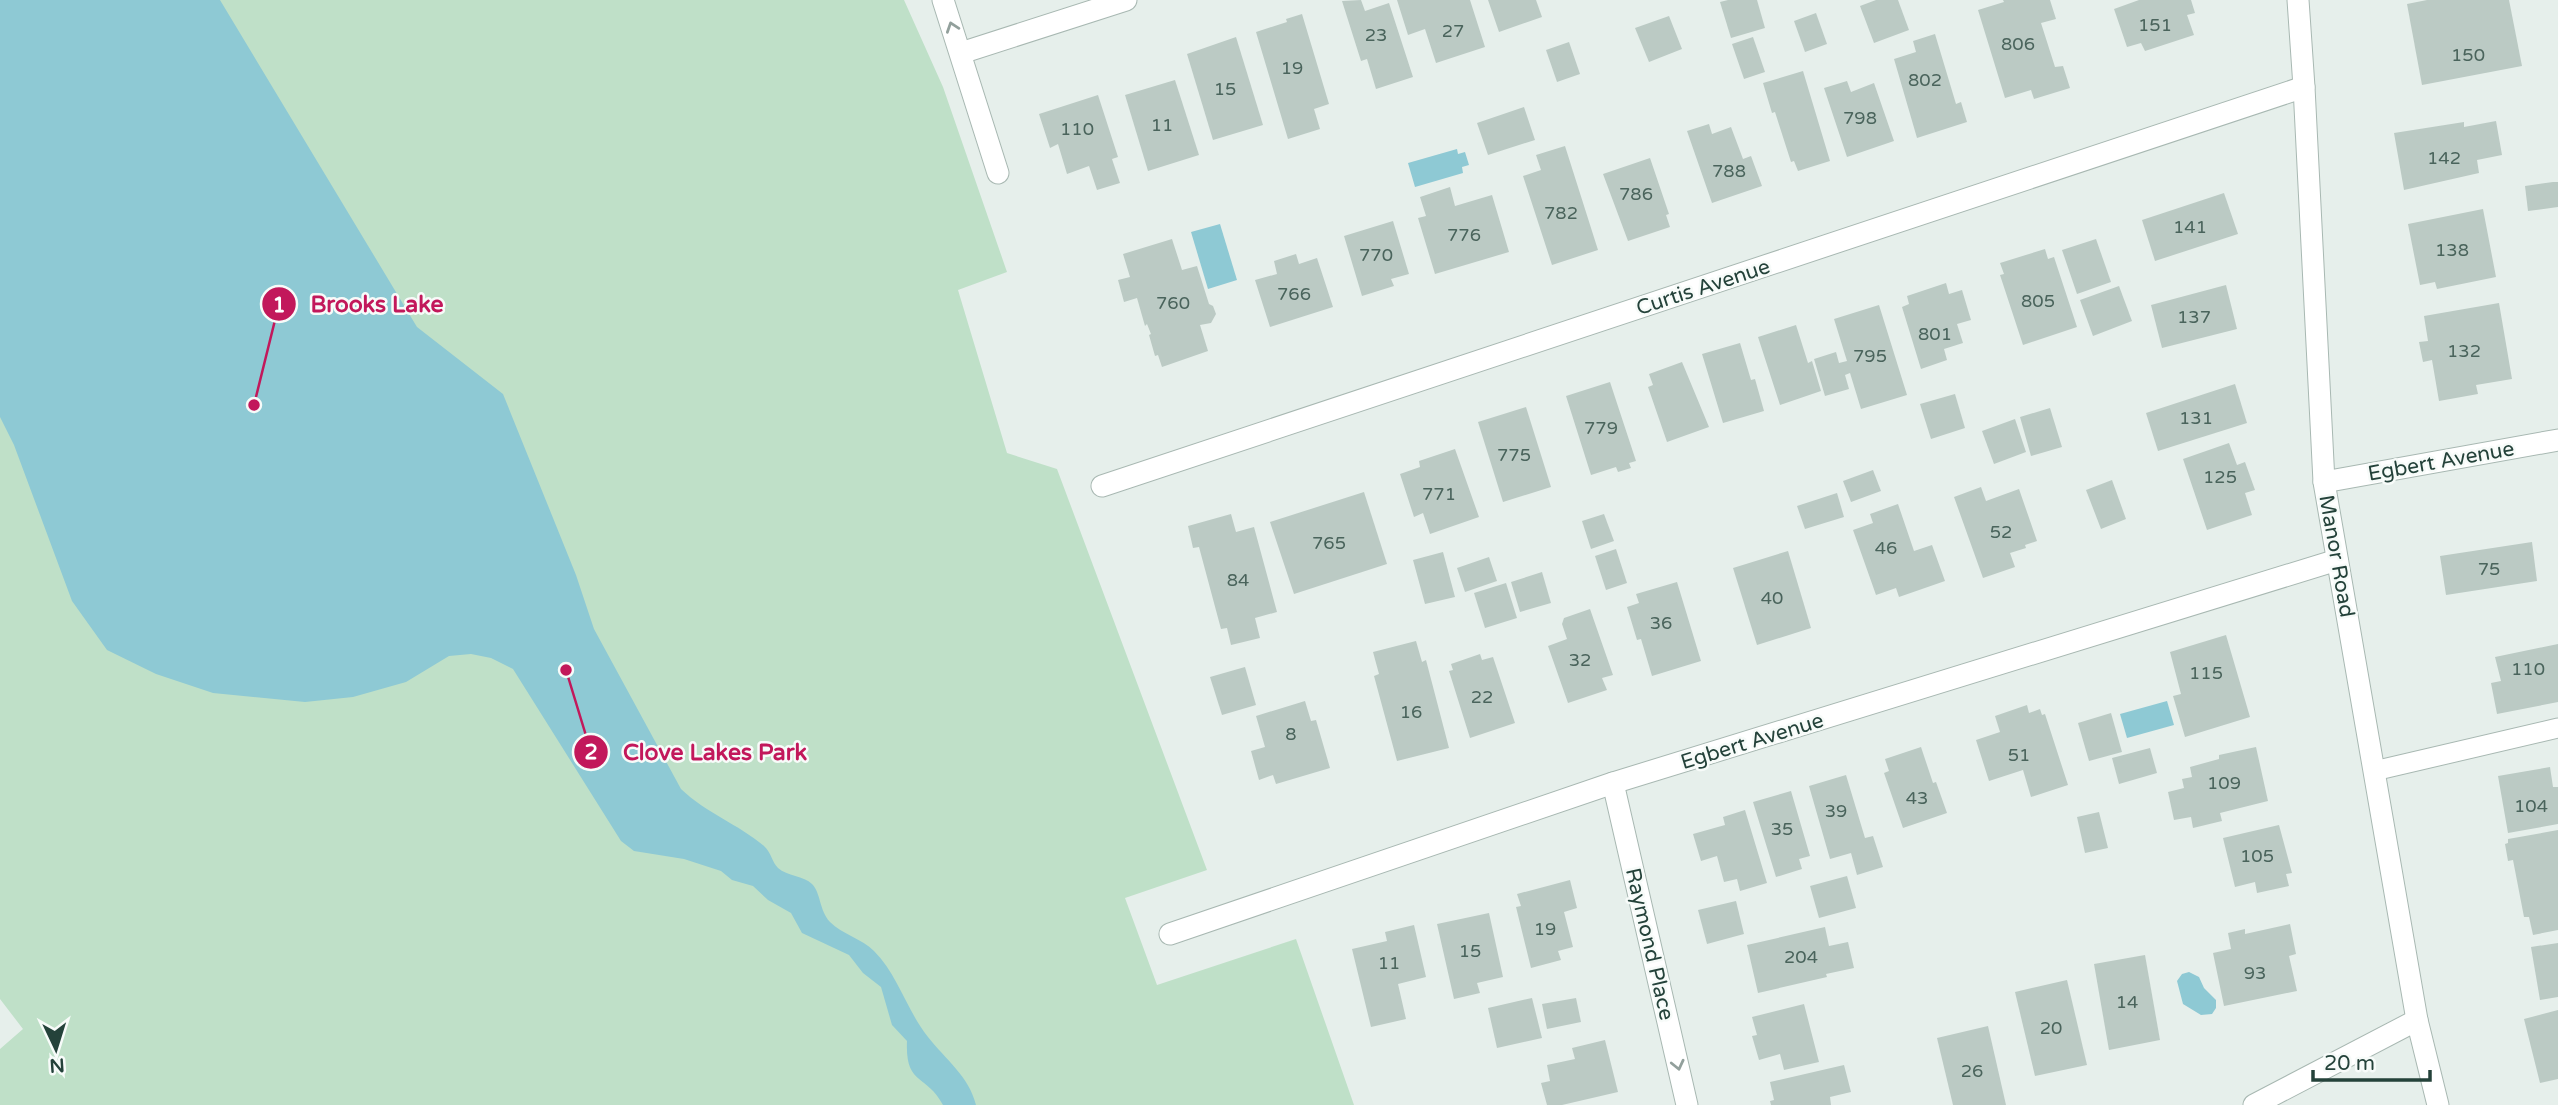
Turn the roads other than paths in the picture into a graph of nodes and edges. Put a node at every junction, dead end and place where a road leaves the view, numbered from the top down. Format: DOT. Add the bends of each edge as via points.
graph roads {
  1 [pos="943,0"];
  2 [pos="1126,0"];
  3 [pos="2298,0"];
  4 [pos="961,53"];
  5 [pos="2304,87"];
  6 [pos="999,173"];
  7 [pos="2558,440"];
  8 [pos="2324,482"];
  9 [pos="1102,486"];
  10 [pos="2337,560"];
  11 [pos="2558,728"];
  12 [pos="2374,771"];
  13 [pos="1613,783"];
  14 [pos="1170,934"];
  15 [pos="2417,1020"];
  16 [pos="1687,1105"];
  17 [pos="2254,1105"];
  18 [pos="2438,1105"];
  4 -- 1 [label="street, one-way"];
  2 -- 4 [label="street"];
  3 -- 5 [label="street, Manor Road"];
  4 -- 6 [label="street"];
  5 -- 8 [label="street, Manor Road"];
  5 -- 9 [label="street, Curtis Avenue"];
  7 -- 8 [label="street, Egbert Avenue"];
  8 -- 10 [label="street, Manor Road"];
  10 -- 12 [label="street, Manor Road"];
  10 -- 13 [label="street, Egbert Avenue"];
  11 -- 12 [label="lane"];
  12 -- 15 [label="street, Manor Road"];
  13 -- 14 [label="street, Egbert Avenue"];
  13 -- 16 [label="street, Raymond Place, one-way"];
  15 -- 17 [label="street"];
  15 -- 18 [label="street, Manor Road"];
}
